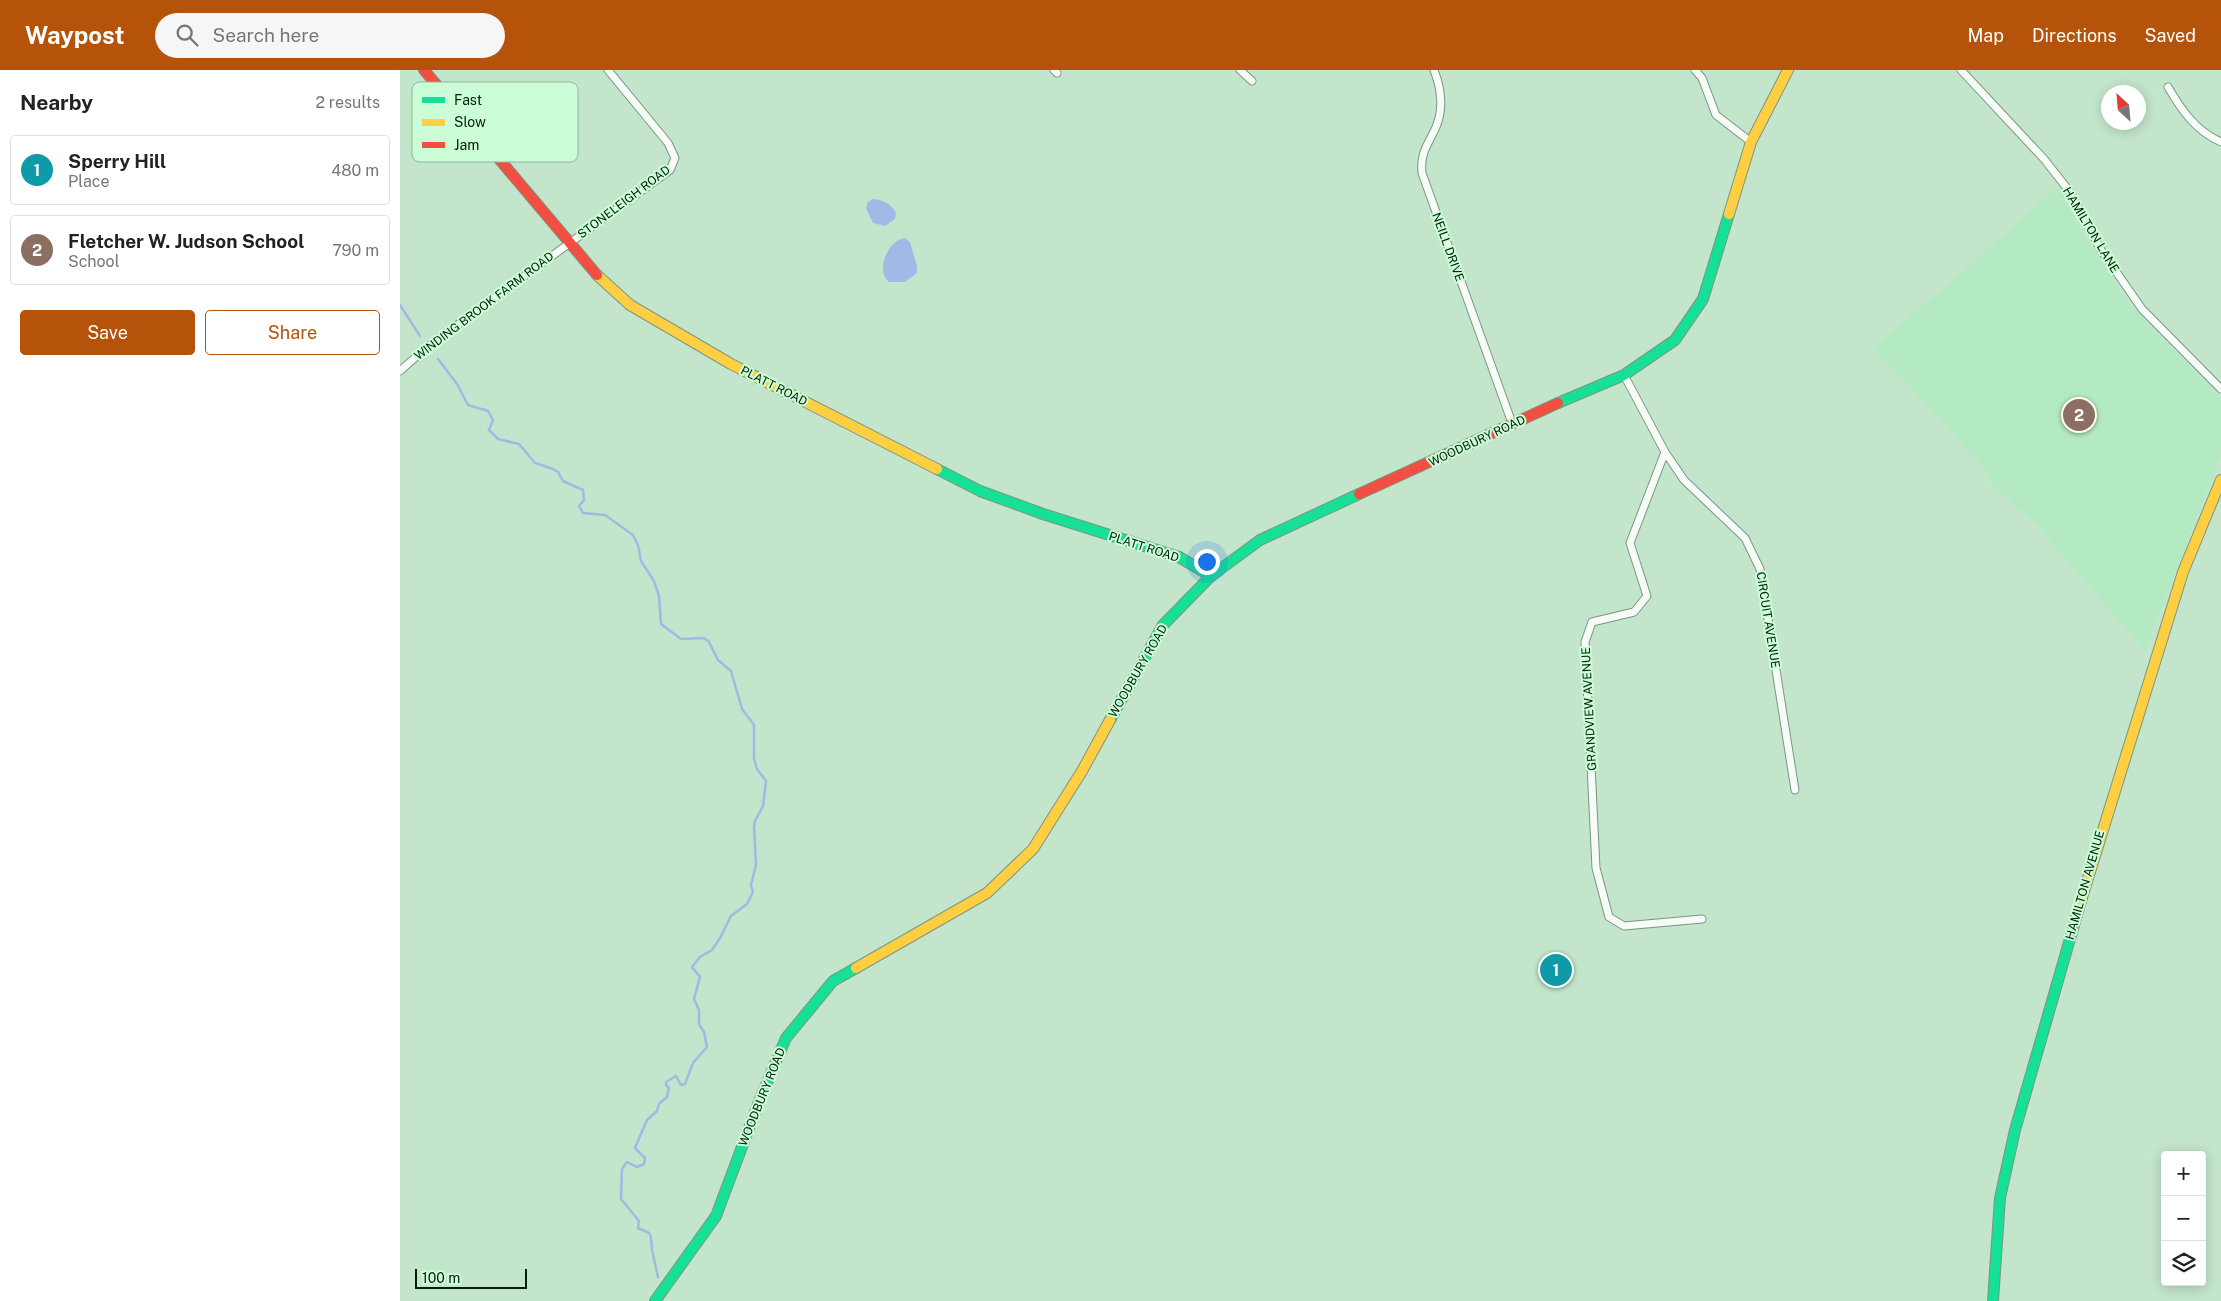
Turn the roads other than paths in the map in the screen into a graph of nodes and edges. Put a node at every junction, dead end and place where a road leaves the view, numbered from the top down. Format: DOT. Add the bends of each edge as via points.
graph roads {
  1 [pos="424,70"];
  2 [pos="608,70"];
  3 [pos="1240,70"];
  4 [pos="1434,70"];
  5 [pos="1695,70"];
  6 [pos="1788,70"];
  7 [pos="1961,70"];
  8 [pos="1252,81"];
  9 [pos="434,82"];
  10 [pos="2168,87"];
  11 [pos="1751,142"];
  12 [pos="2221,142"];
  13 [pos="501,162"];
  14 [pos="569,243"];
  15 [pos="400,371"];
  16 [pos="1624,375"];
  17 [pos="2221,389"];
  18 [pos="1512,423"];
  19 [pos="1665,452"];
  20 [pos="2221,480"];
  21 [pos="1211,576"];
  22 [pos="1795,790"];
  23 [pos="1702,919"];
  24 [pos="655,1301"];
  25 [pos="1993,1301"];
  1 -- 9 [label="street, PLATT ROAD"];
  2 -- 14 [label="street, STONELEIGH ROAD" via="668,143 675,158 670,170"];
  3 -- 8 [label="street"];
  4 -- 18 [label="street, NEILL DRIVE" via="1440,86 1441,105 1437,126 1421,160 1422,174"];
  5 -- 11 [label="street" via="1702,78 1716,115"];
  6 -- 11 [label="street, WOODBURY ROAD"];
  7 -- 17 [label="street, HAMILTON LANE" via="2044,159 2070,192 2101,250 2142,309"];
  10 -- 12 [label="street" via="2204,134"];
  11 -- 16 [label="street, WOODBURY ROAD" via="1703,299 1675,340"];
  13 -- 14 [label="street, PLATT ROAD"];
  14 -- 15 [label="street, WINDING BROOK FARM ROAD" via="427,347"];
  14 -- 21 [label="street, PLATT ROAD" via="630,305 748,372 980,491 1179,557"];
  16 -- 18 [label="street, WOODBURY ROAD"];
  16 -- 19 [label="street, CIRCUIT AVENUE"];
  18 -- 21 [label="street, WOODBURY ROAD" via="1260,540"];
  19 -- 22 [label="street, CIRCUIT AVENUE" via="1684,480 1745,538 1760,569"];
  19 -- 23 [label="street, GRANDVIEW AVENUE" via="1630,543 1647,596 1634,612 1592,622 1585,642 1596,868 1609,917 1624,926"];
  20 -- 25 [label="street, HAMILTON AVENUE" via="2183,572 2096,843 2015,1130 2000,1198"];
  21 -- 24 [label="street, WOODBURY ROAD" via="1163,625 1082,771 1033,849 987,893 833,981 786,1038 716,1216"];
}
